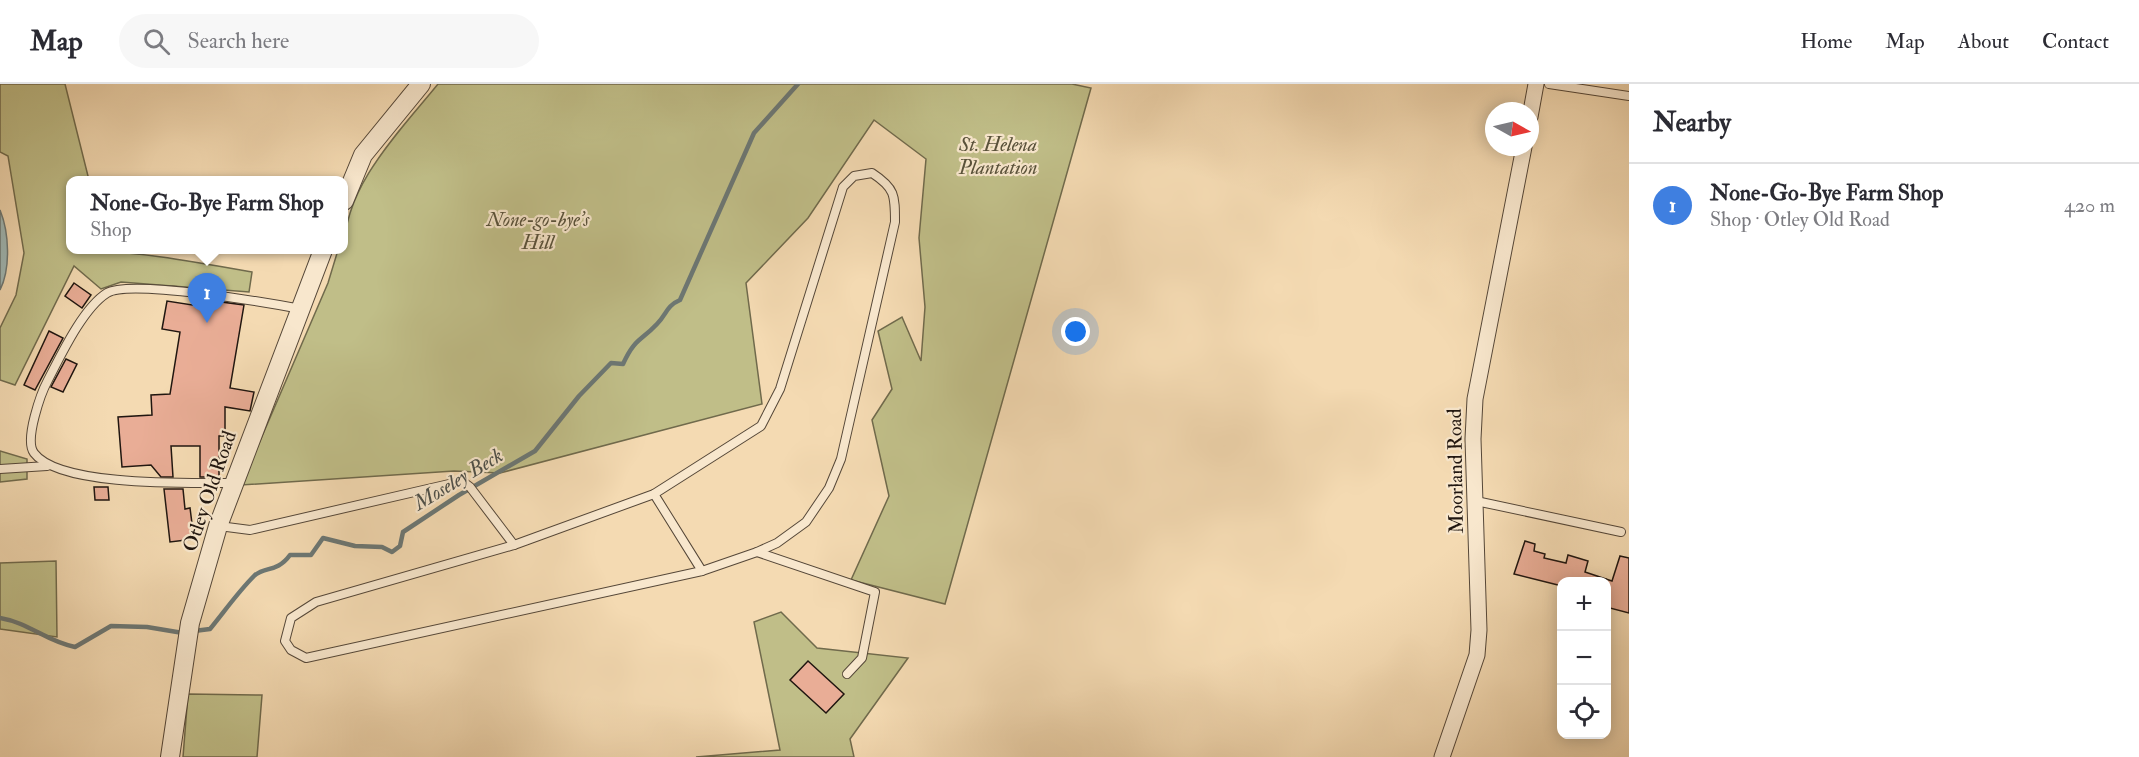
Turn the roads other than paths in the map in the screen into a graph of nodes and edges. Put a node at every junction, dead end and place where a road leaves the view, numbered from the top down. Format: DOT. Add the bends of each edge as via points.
graph roads {
  1 [pos="421,84"];
  2 [pos="1536,84"];
  3 [pos="1549,84"];
  4 [pos="1629,96"];
  5 [pos="1533,102"];
  6 [pos="1522,156"];
  7 [pos="348,191"];
  8 [pos="320,254"];
  9 [pos="301,309"];
  10 [pos="47,466"];
  11 [pos="0,470"];
  12 [pos="234,483"];
  13 [pos="654,494"];
  14 [pos="1476,501"];
  15 [pos="218,526"];
  16 [pos="1622,532"];
  17 [pos="514,545"];
  18 [pos="757,552"];
  19 [pos="702,571"];
  20 [pos="847,674"];
  21 [pos="170,757"];
  22 [pos="1442,757"];
  1 -- 7 [label="street" via="363,155"];
  2 -- 5 [label="street"];
  3 -- 4 [label="lane"];
  6 -- 14 [label="street, Moorland Road" via="1475,399"];
  8 -- 9 [label="street, Otley Old Road"];
  9 -- 10 [label="lane" via="241,298 127,288 107,293 89,311 43,388 29,439 32,452"];
  9 -- 12 [label="street, Otley Old Road"];
  10 -- 11 [label="lane"];
  10 -- 12 [label="lane" via="123,482"];
  12 -- 15 [label="street, Otley Old Road"];
  13 -- 17 [label="lane"];
  13 -- 18 [label="lane" via="760,426 780,389 843,187 854,176 872,173 889,184 896,199 895,222 841,459 829,488 806,522"];
  13 -- 19 [label="lane"];
  14 -- 16 [label="lane"];
  14 -- 22 [label="street, Moorland Road" via="1477,656"];
  15 -- 17 [label="lane" via="250,530 462,482 477,495"];
  15 -- 21 [label="street, Otley Old Road" via="189,630"];
  17 -- 19 [label="lane" via="316,602 291,618 285,640 291,650 306,658"];
  18 -- 19 [label="lane"];
  18 -- 20 [label="lane" via="875,592 862,658"];
}
